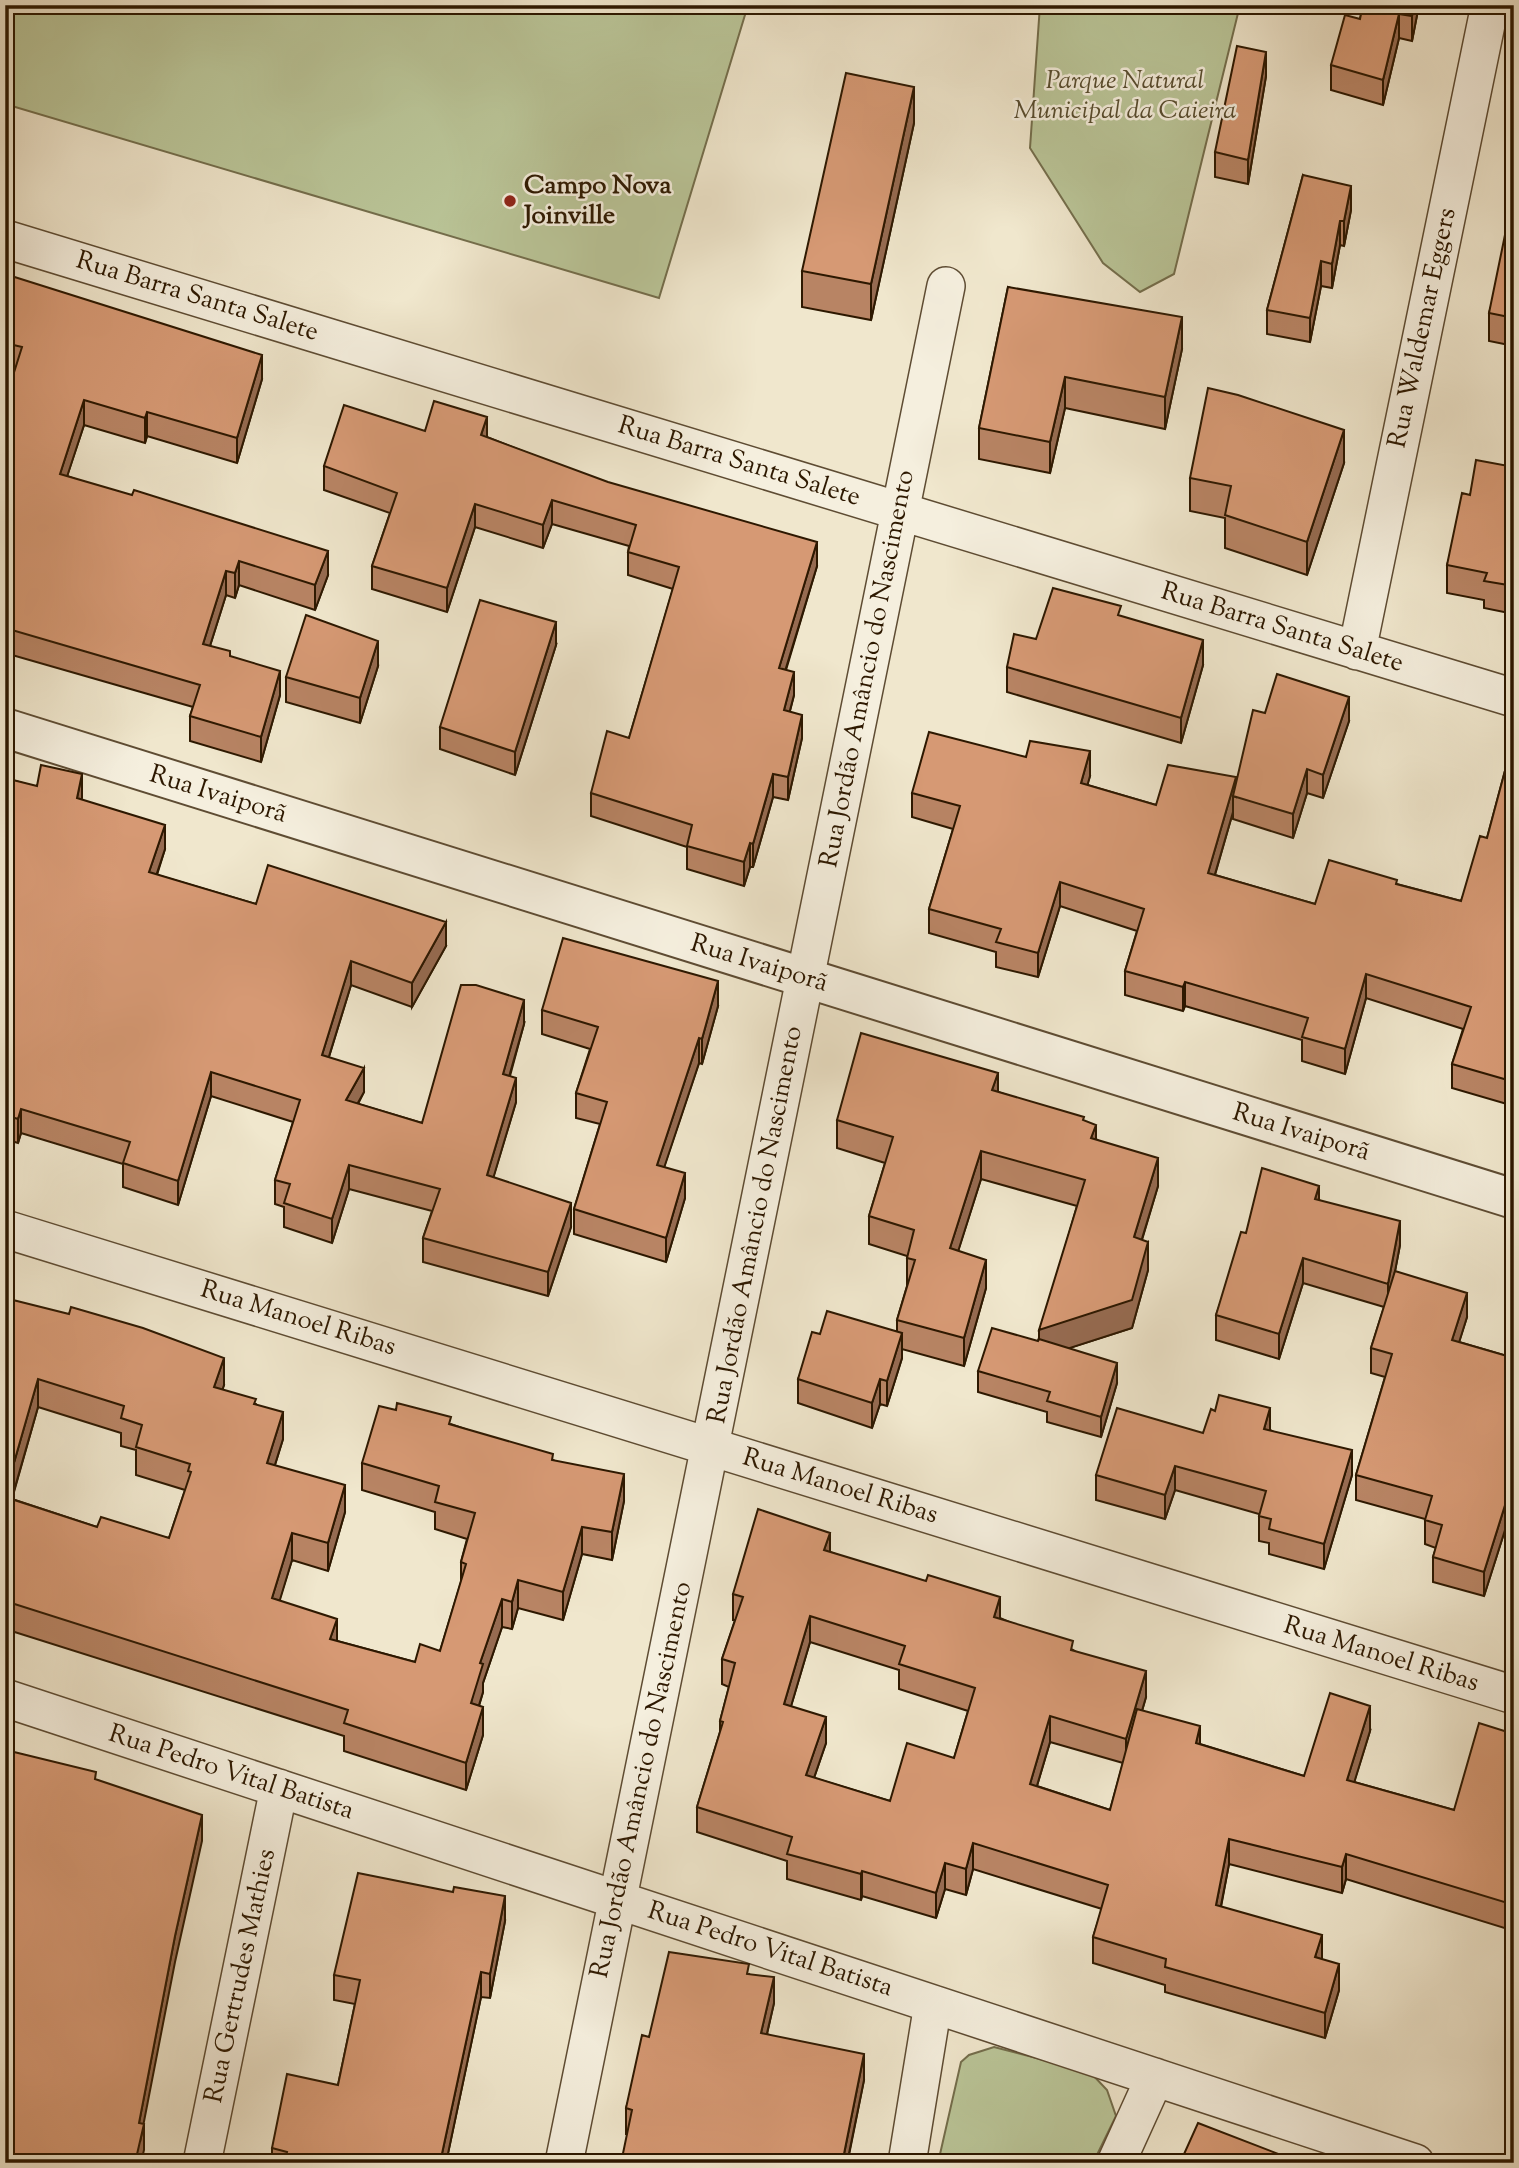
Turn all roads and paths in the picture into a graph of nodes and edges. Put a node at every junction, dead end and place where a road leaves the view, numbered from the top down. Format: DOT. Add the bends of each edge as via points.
graph roads {
  1 [pos="1490,5"];
  2 [pos="5,239"];
  3 [pos="946,286"];
  4 [pos="900,511"];
  5 [pos="1357,651"];
  6 [pos="1514,698"];
  7 [pos="5,728"];
  8 [pos="805,978"];
  9 [pos="1514,1199"];
  10 [pos="5,1228"];
  11 [pos="711,1447"];
  12 [pos="1514,1695"];
  13 [pos="5,1698"];
  14 [pos="279,1788"];
  15 [pos="617,1900"];
  16 [pos="933,2004"];
  17 [pos="1155,2077"];
  18 [pos="202,2163"];
  19 [pos="564,2163"];
  20 [pos="907,2163"];
  21 [pos="1116,2163"];
  22 [pos="1415,2163"];
  1 -- 5 [label="street, Rua Waldemar Eggers"];
  2 -- 4 [label="street, Rua Barra Santa Salete"];
  3 -- 4 [label="street, Rua Jordão Amâncio do Nascimento"];
  4 -- 5 [label="street, Rua Barra Santa Salete"];
  4 -- 8 [label="street, Rua Jordão Amâncio do Nascimento"];
  5 -- 6 [label="street, Rua Barra Santa Salete"];
  7 -- 8 [label="street, Rua Ivaiporã"];
  8 -- 9 [label="street, Rua Ivaiporã"];
  8 -- 11 [label="street, Rua Jordão Amâncio do Nascimento"];
  10 -- 11 [label="street, Rua Manoel Ribas"];
  11 -- 12 [label="street, Rua Manoel Ribas"];
  11 -- 15 [label="street, Rua Jordão Amâncio do Nascimento"];
  13 -- 14 [label="street, Rua Pedro Vital Batista"];
  14 -- 15 [label="street, Rua Pedro Vital Batista"];
  14 -- 18 [label="street, Rua Gertrudes Mathies"];
  15 -- 16 [label="street, Rua Pedro Vital Batista"];
  15 -- 19 [label="street, Rua Jordão Amâncio do Nascimento"];
  16 -- 17 [label="street, Rua Pedro Vital Batista"];
  16 -- 20 [label="street"];
  17 -- 21 [label="street"];
  17 -- 22 [label="street, Rua Pedro Vital Batista"];
}
